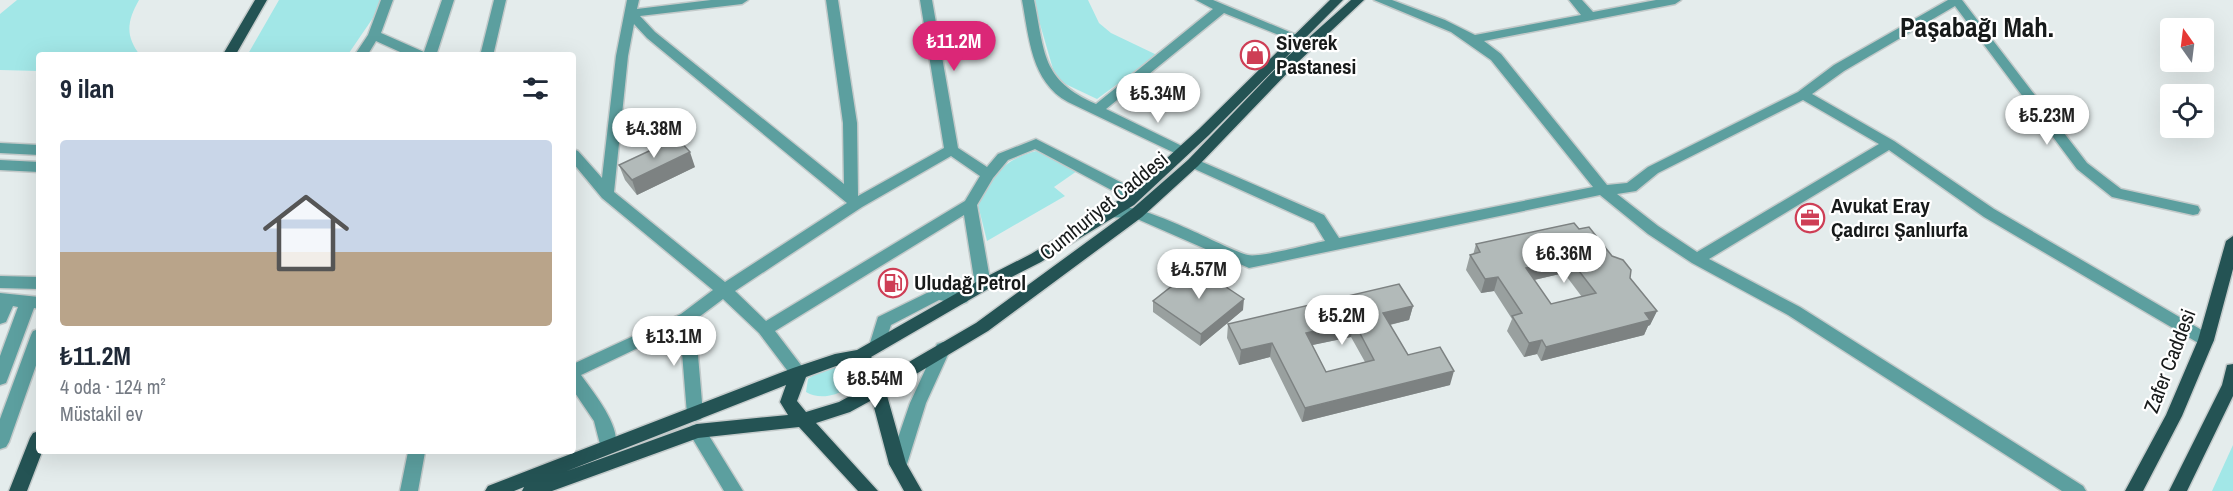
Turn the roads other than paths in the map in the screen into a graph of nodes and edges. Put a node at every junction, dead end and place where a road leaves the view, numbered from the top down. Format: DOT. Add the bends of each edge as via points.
graph roads {
  1 [pos="261,0"];
  2 [pos="387,0"];
  3 [pos="448,0"];
  4 [pos="500,0"];
  5 [pos="742,0"];
  6 [pos="832,0"];
  7 [pos="926,0"];
  8 [pos="1028,0"];
  9 [pos="1202,0"];
  10 [pos="1337,0"];
  11 [pos="1358,0"];
  12 [pos="1380,0"];
  13 [pos="1575,0"];
  14 [pos="1675,0"];
  15 [pos="1629,4"];
  16 [pos="632,7"];
  17 [pos="1222,8"];
  18 [pos="1589,16"];
  19 [pos="374,35"];
  20 [pos="1298,38"];
  21 [pos="1476,39"];
  22 [pos="230,52"];
  23 [pos="363,52"];
  24 [pos="412,52"];
  25 [pos="430,52"];
  26 [pos="487,52"];
  27 [pos="1803,95"];
  28 [pos="1097,110"];
  29 [pos="1889,144"];
  30 [pos="0,148"];
  31 [pos="36,150"];
  32 [pos="951,150"];
  33 [pos="576,158"];
  34 [pos="1188,158"];
  35 [pos="0,165"];
  36 [pos="36,167"];
  37 [pos="988,175"];
  38 [pos="1603,190"];
  39 [pos="607,194"];
  40 [pos="1135,196"];
  41 [pos="853,200"];
  42 [pos="970,205"];
  43 [pos="2193,210"];
  44 [pos="1110,213"];
  45 [pos="1137,213"];
  46 [pos="2233,241"];
  47 [pos="1335,245"];
  48 [pos="1697,259"];
  49 [pos="0,282"];
  50 [pos="36,283"];
  51 [pos="983,285"];
  52 [pos="724,290"];
  53 [pos="962,298"];
  54 [pos="4,300"];
  55 [pos="33,303"];
  56 [pos="0,318"];
  57 [pos="687,318"];
  58 [pos="765,329"];
  59 [pos="2206,340"];
  60 [pos="36,343"];
  61 [pos="877,346"];
  62 [pos="943,348"];
  63 [pos="860,356"];
  64 [pos="576,370"];
  65 [pos="2233,370"];
  66 [pos="799,373"];
  67 [pos="0,378"];
  68 [pos="576,381"];
  69 [pos="877,388"];
  70 [pos="803,420"];
  71 [pos="696,423"];
  72 [pos="0,442"];
  73 [pos="36,446"];
  74 [pos="608,447"];
  75 [pos="416,454"];
  76 [pos="898,464"];
  77 [pos="18,491"];
  78 [pos="409,491"];
  79 [pos="494,491"];
  80 [pos="531,491"];
  81 [pos="734,491"];
  82 [pos="869,491"];
  83 [pos="913,491"];
  84 [pos="2077,491"];
  85 [pos="2134,491"];
  86 [pos="2178,491"];
  1 -- 22 [label="main road"];
  2 -- 19 [label="street"];
  3 -- 25 [label="street"];
  4 -- 26 [label="street"];
  5 -- 16 [label="street"];
  6 -- 41 [label="street" via="849,124"];
  7 -- 32 [label="street"];
  8 -- 28 [label="street" via="1042,62 1053,82 1059,91"];
  9 -- 17 [label="street"];
  10 -- 20 [label="main road, Cumhuriyet Caddesi"];
  11 -- 34 [label="main road, Cumhuriyet Caddesi"];
  12 -- 21 [label="street" via="1460,29"];
  13 -- 18 [label="street"];
  14 -- 15 [label="street"];
  15 -- 18 [label="street"];
  16 -- 39 [label="street" via="622,56"];
  16 -- 41 [label="street" via="651,35"];
  17 -- 20 [label="street"];
  17 -- 28 [label="street"];
  18 -- 21 [label="street"];
  19 -- 23 [label="street"];
  19 -- 24 [label="street"];
  20 -- 34 [label="main road, Cumhuriyet Caddesi"];
  21 -- 38 [label="street" via="1496,57"];
  27 -- 29 [label="street"];
  27 -- 38 [label="street" via="1653,170 1632,188"];
  27 -- 43 [label="street" via="1819,80 1876,45 1933,17 1956,0 2082,166 2117,193"];
  28 -- 34 [label="street"];
  29 -- 48 [label="street"];
  29 -- 59 [label="street" via="1989,213"];
  30 -- 31 [label="street"];
  32 -- 37 [label="street"];
  32 -- 41 [label="street"];
  33 -- 39 [label="street"];
  34 -- 40 [label="main road, Cumhuriyet Caddesi"];
  34 -- 45 [label="main road, Cumhuriyet Caddesi"];
  34 -- 47 [label="street" via="1319,219"];
  35 -- 36 [label="street"];
  37 -- 40 [label="street" via="1003,157 1036,144"];
  37 -- 42 [label="street"];
  38 -- 47 [label="street"];
  38 -- 48 [label="street"];
  39 -- 52 [label="street"];
  40 -- 44 [label="main road, Cumhuriyet Caddesi"];
  41 -- 52 [label="street"];
  42 -- 51 [label="street"];
  42 -- 58 [label="street"];
  44 -- 45 [label="street"];
  44 -- 51 [label="main road, Cumhuriyet Caddesi"];
  45 -- 47 [label="street" via="1249,262"];
  45 -- 62 [label="main road, Cumhuriyet Caddesi" via="982,327"];
  46 -- 59 [label="main road, Zafer Caddesi"];
  48 -- 84 [label="street" via="1794,311"];
  49 -- 50 [label="street"];
  51 -- 53 [label="main road, Cumhuriyet Caddesi"];
  52 -- 57 [label="street"];
  52 -- 58 [label="street"];
  53 -- 61 [label="street" via="937,294 884,321"];
  54 -- 55 [label="street"];
  54 -- 56 [label="street"];
  55 -- 67 [label="street"];
  57 -- 64 [label="street"];
  57 -- 71 [label="street"];
  58 -- 66 [label="street"];
  59 -- 85 [label="main road, Zafer Caddesi" via="2174,416"];
  60 -- 72 [label="street"];
  61 -- 63 [label="main road"];
  62 -- 69 [label="main road, Cumhuriyet Caddesi"];
  62 -- 76 [label="street" via="918,403"];
  63 -- 66 [label="main road"];
  63 -- 69 [label="main road" via="873,371"];
  65 -- 86 [label="main road" via="2230,385"];
  66 -- 70 [label="main road" via="788,402"];
  66 -- 71 [label="main road"];
  68 -- 74 [label="street" via="602,419"];
  69 -- 70 [label="main road, Cumhuriyet Caddesi" via="844,407"];
  69 -- 76 [label="main road"];
  70 -- 71 [label="main road"];
  70 -- 82 [label="main road"];
  71 -- 74 [label="main road"];
  71 -- 80 [label="main road"];
  71 -- 81 [label="street"];
  73 -- 77 [label="main road"];
  74 -- 79 [label="main road"];
  75 -- 78 [label="street"];
  76 -- 83 [label="main road"];
}
